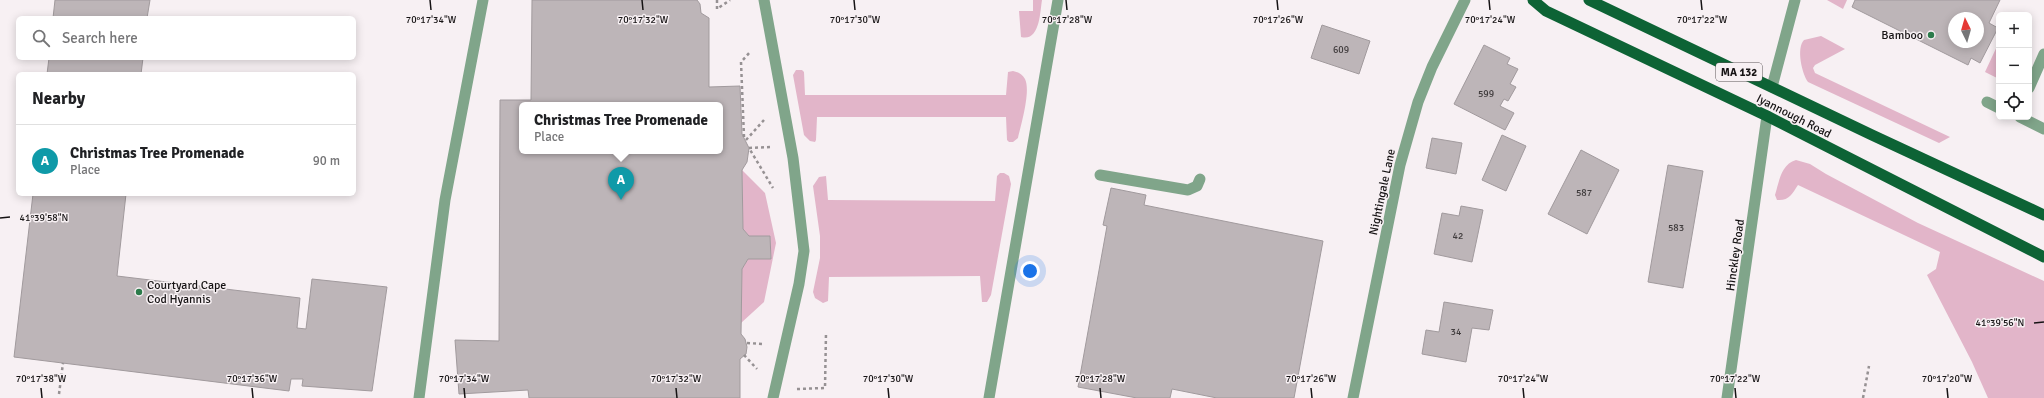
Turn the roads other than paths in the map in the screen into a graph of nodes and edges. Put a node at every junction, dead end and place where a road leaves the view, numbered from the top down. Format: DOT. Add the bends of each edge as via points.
graph roads {
  1 [pos="483,0"];
  2 [pos="764,0"];
  3 [pos="1058,0"];
  4 [pos="1465,0"];
  5 [pos="1533,0"];
  6 [pos="1589,0"];
  7 [pos="1795,0"];
  8 [pos="2044,54"];
  9 [pos="2031,84"];
  10 [pos="1772,88"];
  11 [pos="1987,102"];
  12 [pos="1996,106"];
  13 [pos="1767,116"];
  14 [pos="2026,120"];
  15 [pos="2044,129"];
  16 [pos="1100,175"];
  17 [pos="1200,179"];
  18 [pos="2044,215"];
  19 [pos="2044,257"];
  20 [pos="419,398"];
  21 [pos="773,398"];
  22 [pos="990,398"];
  23 [pos="1353,398"];
  24 [pos="1727,398"];
  1 -- 20 [label="street" via="445,200"];
  2 -- 21 [label="street" via="794,166 804,251"];
  3 -- 22 [label="street"];
  4 -- 23 [label="street, Nightingale Lane" via="1432,67 1410,129 1400,165"];
  5 -- 13 [label="main road, Iyannough Road / MA 132" via="1546,11"];
  6 -- 10 [label="main road, Iyannough Road / MA 132"];
  7 -- 10 [label="street"];
  8 -- 9 [label="street"];
  10 -- 18 [label="main road, Iyannough Road / MA 132"];
  11 -- 12 [label="street"];
  13 -- 19 [label="main road, Iyannough Road / MA 132"];
  13 -- 24 [label="street, Hinckley Road"];
  14 -- 15 [label="street"];
  16 -- 17 [label="street" via="1188,190 1197,186"];
}
